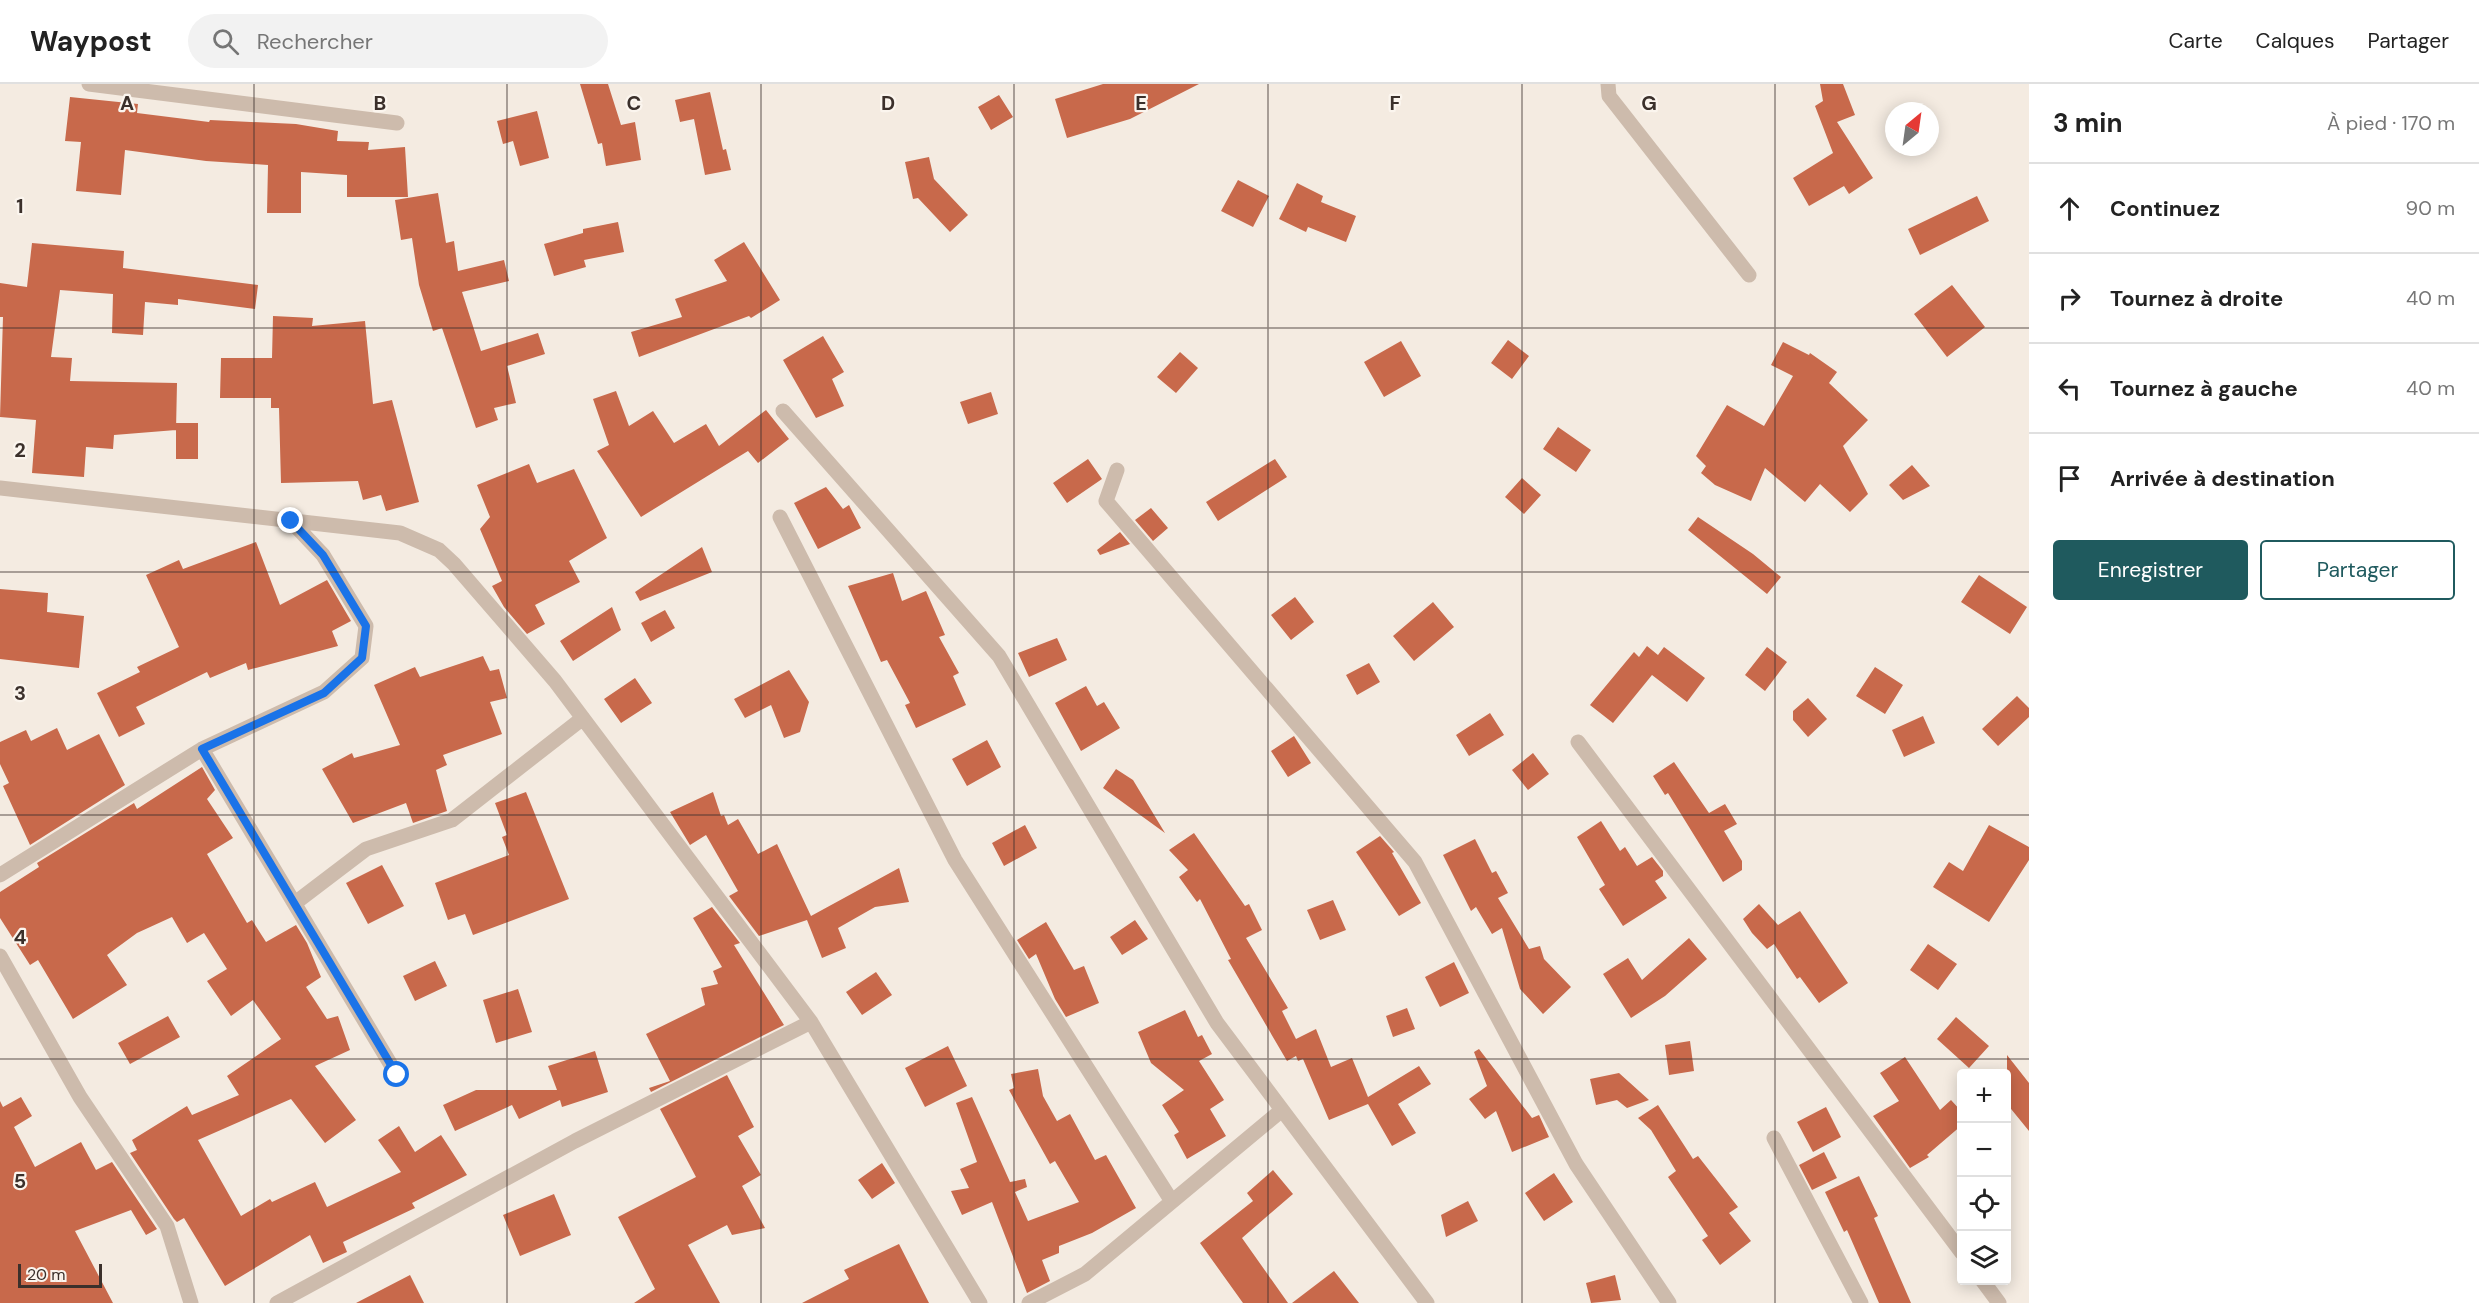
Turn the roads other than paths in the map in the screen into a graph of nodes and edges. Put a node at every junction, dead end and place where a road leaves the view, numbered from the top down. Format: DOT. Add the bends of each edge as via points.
graph roads {
  1 [pos="89,84"];
  2 [pos="1608,84"];
  3 [pos="397,123"];
  4 [pos="1749,275"];
  5 [pos="783,411"];
  6 [pos="1117,470"];
  7 [pos="0,488"];
  8 [pos="780,517"];
  9 [pos="291,521"];
  10 [pos="583,718"];
  11 [pos="1578,742"];
  12 [pos="202,749"];
  13 [pos="0,875"];
  14 [pos="295,903"];
  15 [pos="0,956"];
  16 [pos="811,1022"];
  17 [pos="397,1075"];
  18 [pos="1282,1110"];
  19 [pos="1774,1138"];
  20 [pos="1171,1200"];
  21 [pos="1957,1246"];
  22 [pos="1985,1285"];
  23 [pos="191,1303"];
  24 [pos="277,1303"];
  25 [pos="980,1303"];
  26 [pos="1029,1303"];
  27 [pos="1427,1303"];
  28 [pos="1669,1303"];
  29 [pos="1861,1303"];
  30 [pos="1999,1303"];
  1 -- 3 [label="street"];
  2 -- 4 [label="street" via="1609,96"];
  5 -- 18 [label="street" via="999,656 1217,1023"];
  6 -- 28 [label="street" via="1106,501 1415,862 1576,1164"];
  7 -- 9 [label="street"];
  8 -- 20 [label="street" via="955,860"];
  9 -- 10 [label="street" via="400,533 439,550"];
  9 -- 12 [label="street" via="323,555 366,626 362,658 324,693"];
  10 -- 14 [label="street" via="452,820 366,849"];
  10 -- 16 [label="street"];
  11 -- 21 [label="street"];
  12 -- 13 [label="street"];
  12 -- 14 [label="street"];
  14 -- 17 [label="street"];
  15 -- 23 [label="street" via="80,1097 167,1226"];
  16 -- 24 [label="street" via="575,1141"];
  16 -- 25 [label="street"];
  18 -- 20 [label="street"];
  18 -- 27 [label="street"];
  19 -- 29 [label="street"];
  20 -- 26 [label="street" via="1085,1274"];
  22 -- 30 [label="street"];
}
